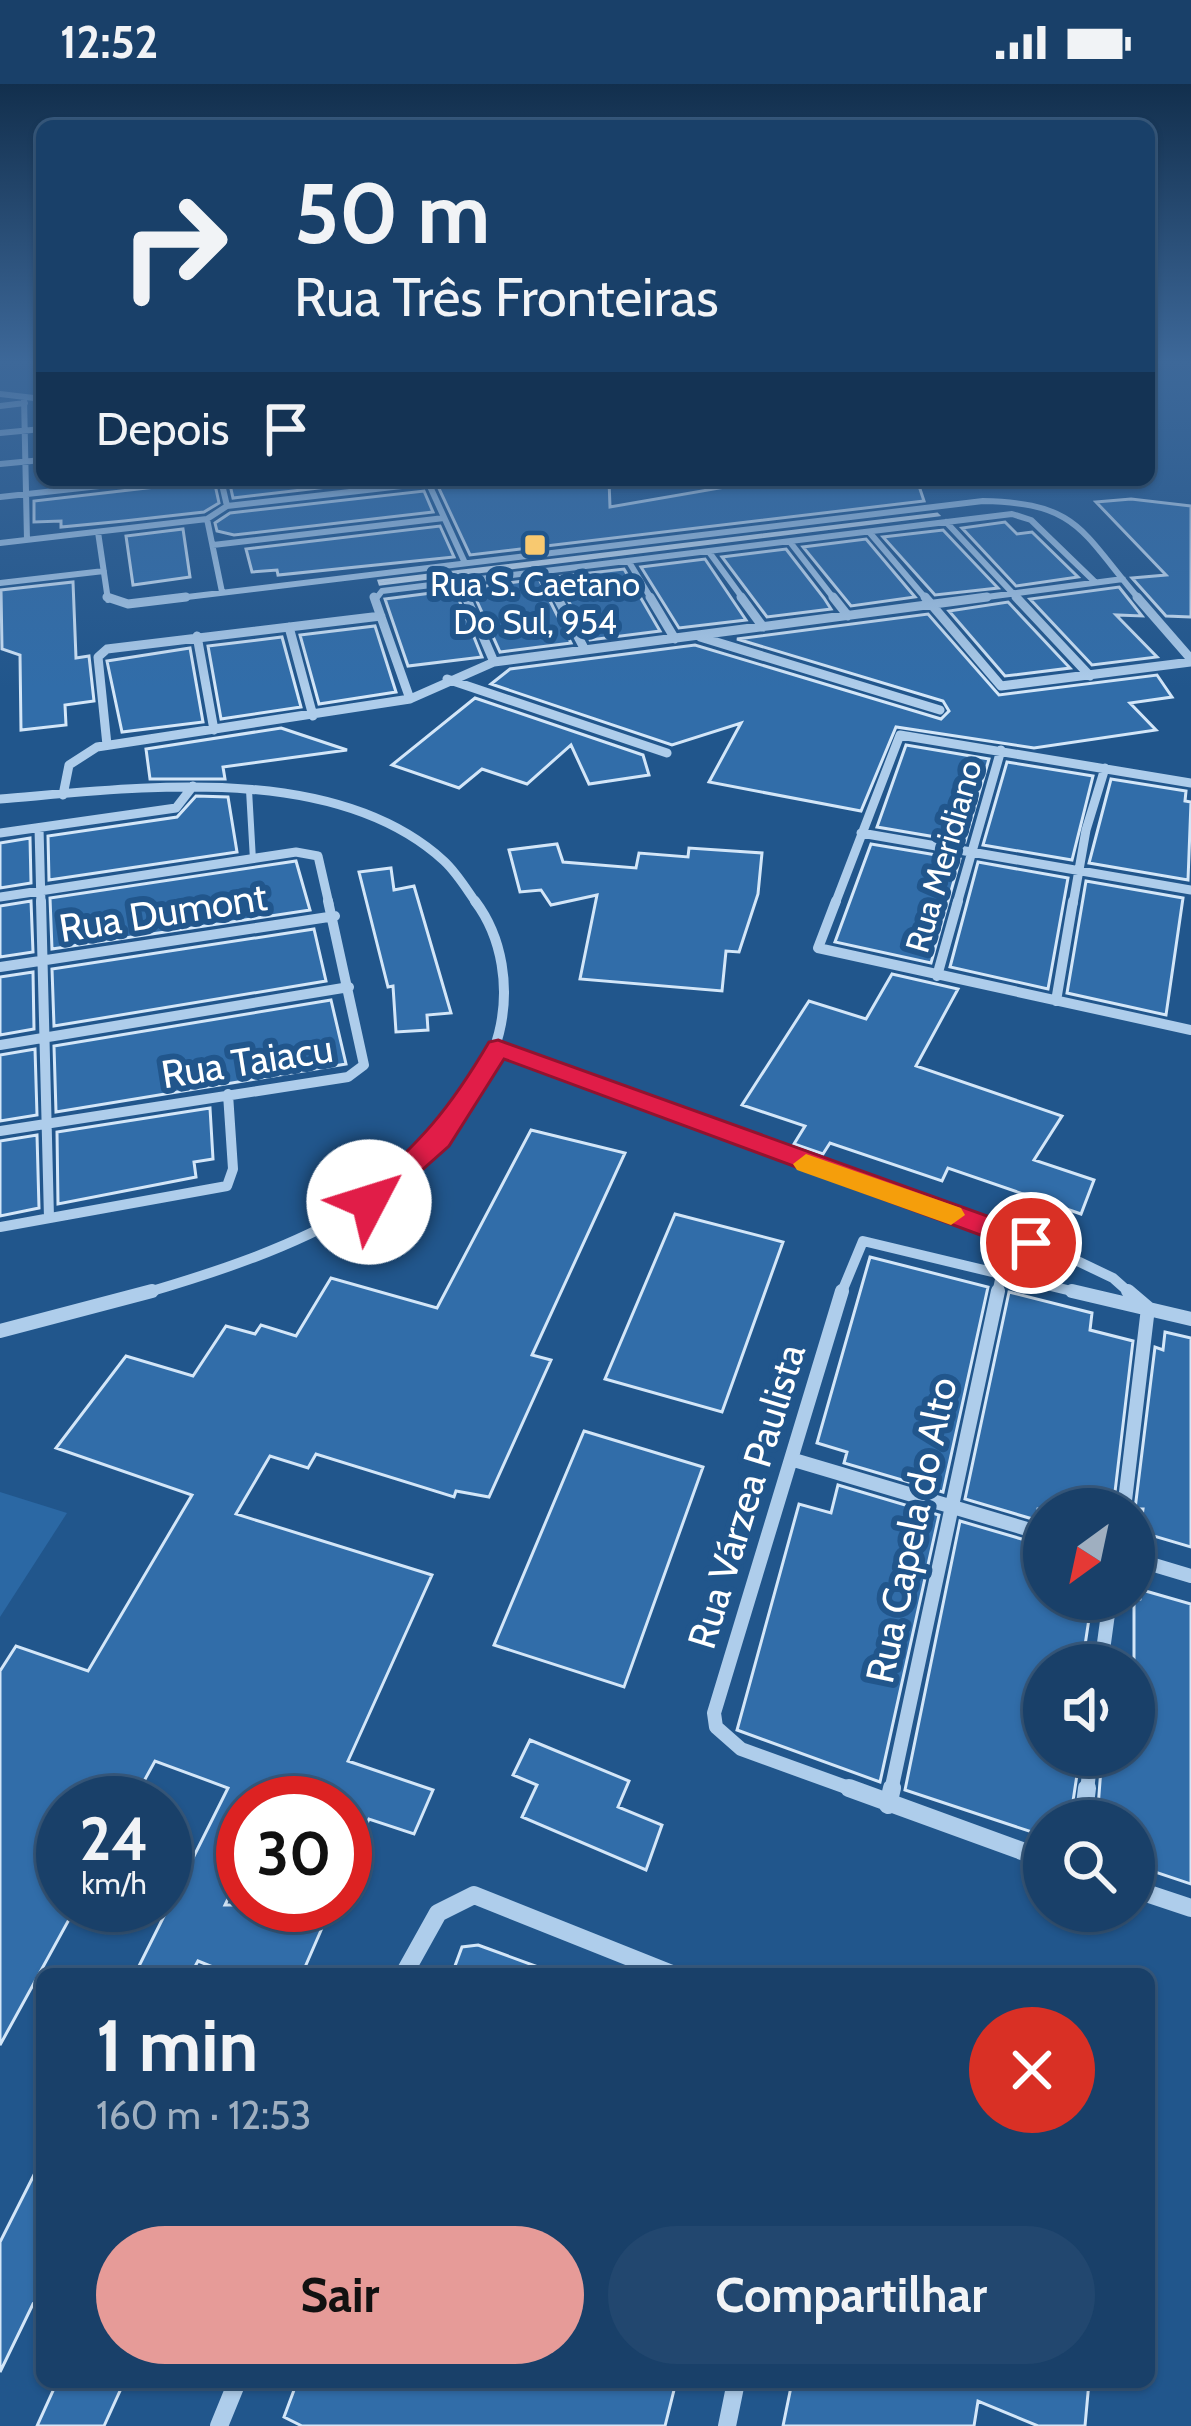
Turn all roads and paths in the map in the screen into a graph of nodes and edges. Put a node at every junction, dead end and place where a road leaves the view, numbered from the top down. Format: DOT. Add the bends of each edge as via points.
graph roads {
  1 [pos="27,469"];
  2 [pos="100,486"];
  3 [pos="222,486"];
  4 [pos="394,486"];
  5 [pos="430,486"];
  6 [pos="28,494"];
  7 [pos="0,496"];
  8 [pos="227,506"];
  9 [pos="444,518"];
  10 [pos="207,519"];
  11 [pos="946,522"];
  12 [pos="98,532"];
  13 [pos="870,532"];
  14 [pos="27,540"];
  15 [pos="790,542"];
  16 [pos="0,543"];
  17 [pos="213,545"];
  18 [pos="709,552"];
  19 [pos="629,562"];
  20 [pos="465,563"];
  21 [pos="104,572"];
  22 [pos="544,572"];
  23 [pos="1123,579"];
  24 [pos="1094,581"];
  25 [pos="460,582"];
  26 [pos="0,583"];
  27 [pos="222,592"];
  28 [pos="1012,592"];
  29 [pos="930,604"];
  30 [pos="381,616"];
  31 [pos="848,616"];
  32 [pos="289,627"];
  33 [pos="763,627"];
  34 [pos="197,637"];
  35 [pos="697,637"];
  36 [pos="675,638"];
  37 [pos="585,650"];
  38 [pos="1191,661"];
  39 [pos="494,662"];
  40 [pos="1090,676"];
  41 [pos="447,680"];
  42 [pos="410,699"];
  43 [pos="940,710"];
  44 [pos="313,716"];
  45 [pos="214,730"];
  46 [pos="107,745"];
  47 [pos="1001,750"];
  48 [pos="668,753"];
  49 [pos="1105,768"];
  50 [pos="1191,783"];
  51 [pos="193,786"];
  52 [pos="249,790"];
  53 [pos="63,795"];
  54 [pos="0,799"];
  55 [pos="39,828"];
  56 [pos="0,833"];
  57 [pos="861,833"];
  58 [pos="970,853"];
  59 [pos="253,860"];
  60 [pos="1081,874"];
  61 [pos="1191,890"];
  62 [pos="42,891"];
  63 [pos="0,897"];
  64 [pos="335,916"];
  65 [pos="44,961"];
  66 [pos="0,967"];
  67 [pos="937,976"];
  68 [pos="349,987"];
  69 [pos="1056,1001"];
  70 [pos="1191,1030"];
  71 [pos="45,1037"];
  72 [pos="0,1045"];
  73 [pos="498,1048"];
  74 [pos="227,1094"];
  75 [pos="46,1122"];
  76 [pos="0,1131"];
  77 [pos="50,1218"];
  78 [pos="0,1227"];
  79 [pos="1002,1270"];
  80 [pos="1148,1308"];
  81 [pos="1191,1319"];
  82 [pos="0,1331"];
  83 [pos="794,1460"];
  84 [pos="1127,1488"];
  85 [pos="952,1508"];
  86 [pos="1023,1528"];
  87 [pos="1155,1565"];
  88 [pos="1191,1576"];
  89 [pos="888,1804"];
  90 [pos="1023,1852"];
  91 [pos="1155,1896"];
  92 [pos="1191,1908"];
  93 [pos="407,1968"];
  94 [pos="657,1968"];
  95 [pos="235,2388"];
  96 [pos="735,2388"];
  97 [pos="219,2426"];
  98 [pos="727,2426"];
  1 -- 6 [label="street"];
  2 -- 6 [label="street"];
  3 -- 8 [label="street"];
  4 -- 8 [label="street"];
  5 -- 9 [label="street"];
  6 -- 7 [label="street"];
  6 -- 14 [label="street"];
  8 -- 10 [label="street"];
  9 -- 17 [label="street"];
  9 -- 20 [label="street"];
  10 -- 12 [label="street"];
  10 -- 17 [label="street"];
  11 -- 13 [label="street"];
  11 -- 24 [label="street" via="1025,516"];
  11 -- 28 [label="street"];
  12 -- 14 [label="street"];
  12 -- 21 [label="street"];
  13 -- 15 [label="street"];
  13 -- 29 [label="street"];
  14 -- 16 [label="street"];
  15 -- 18 [label="street"];
  15 -- 31 [label="street"];
  17 -- 27 [label="street"];
  18 -- 19 [label="street"];
  18 -- 33 [label="street"];
  19 -- 22 [label="street"];
  19 -- 36 [label="street"];
  20 -- 23 [label="street" via="999,499 1066,513"];
  20 -- 27 [label="street"];
  21 -- 26 [label="street"];
  21 -- 27 [label="street" via="108,601"];
  22 -- 25 [label="street"];
  22 -- 37 [label="street"];
  23 -- 24 [label="street"];
  23 -- 38 [label="street"];
  24 -- 28 [label="street"];
  25 -- 30 [label="street" via="374,596"];
  25 -- 39 [label="street"];
  28 -- 29 [label="street"];
  28 -- 40 [label="street"];
  29 -- 31 [label="street"];
  29 -- 40 [label="street" via="1001,686"];
  30 -- 32 [label="street"];
  30 -- 42 [label="street"];
  31 -- 33 [label="street"];
  32 -- 34 [label="street"];
  32 -- 44 [label="street"];
  33 -- 35 [label="street"];
  34 -- 45 [label="street"];
  34 -- 46 [label="street" via="116,646 98,657"];
  35 -- 36 [label="street"];
  35 -- 43 [label="street"];
  36 -- 37 [label="street"];
  37 -- 39 [label="street"];
  38 -- 40 [label="street"];
  39 -- 41 [label="street"];
  41 -- 42 [label="street"];
  41 -- 48 [label="street"];
  42 -- 44 [label="street"];
  44 -- 45 [label="street"];
  45 -- 46 [label="street"];
  46 -- 53 [label="street" via="73,760"];
  47 -- 49 [label="street"];
  47 -- 57 [label="street" via="900,735"];
  47 -- 58 [label="street, Rua Meridiano"];
  49 -- 50 [label="street"];
  49 -- 60 [label="street"];
  51 -- 52 [label="street"];
  51 -- 53 [label="street"];
  51 -- 55 [label="street" via="176,808"];
  52 -- 59 [label="lane"];
  52 -- 73 [label="street" via="356,812 402,832 467,881 502,956"];
  53 -- 54 [label="street"];
  55 -- 56 [label="street"];
  55 -- 62 [label="street"];
  57 -- 58 [label="street"];
  57 -- 67 [label="street" via="818,947"];
  58 -- 60 [label="street"];
  58 -- 67 [label="street, Rua Meridiano"];
  59 -- 62 [label="street"];
  59 -- 64 [label="street, Rua Taiacu" via="318,856"];
  60 -- 61 [label="street"];
  60 -- 69 [label="street"];
  62 -- 63 [label="street"];
  62 -- 65 [label="street"];
  64 -- 65 [label="street, Rua Dumont"];
  64 -- 68 [label="street, Rua Taiacu"];
  65 -- 66 [label="street, Rua Dumont"];
  65 -- 71 [label="street"];
  67 -- 69 [label="street"];
  68 -- 71 [label="street"];
  68 -- 74 [label="street, Rua Taiacu" via="363,1069"];
  69 -- 70 [label="street"];
  71 -- 72 [label="street"];
  71 -- 75 [label="street"];
  73 -- 80 [label="street" via="1067,1256"];
  73 -- 82 [label="street" via="440,1139 369,1202 243,1263"];
  74 -- 75 [label="street, Rua Taiacu"];
  74 -- 77 [label="street" via="227,1186"];
  75 -- 76 [label="street, Rua Taiacu"];
  75 -- 77 [label="street"];
  77 -- 78 [label="street"];
  79 -- 80 [label="street"];
  79 -- 83 [label="street, Rua Várzea Paulista" via="871,1240 854,1252"];
  79 -- 85 [label="street, Rua Capela do Alto"];
  80 -- 81 [label="street"];
  80 -- 84 [label="street"];
  83 -- 85 [label="street"];
  83 -- 89 [label="street, Rua Várzea Paulista" via="716,1727 741,1749"];
  85 -- 86 [label="street"];
  85 -- 89 [label="street, Rua Capela do Alto"];
  87 -- 88 [label="street"];
  89 -- 90 [label="street"];
  91 -- 92 [label="street"];
  93 -- 94 [label="street" via="451,1898 474,1895"];
  95 -- 97 [label="street"];
  96 -- 98 [label="street"];
}
